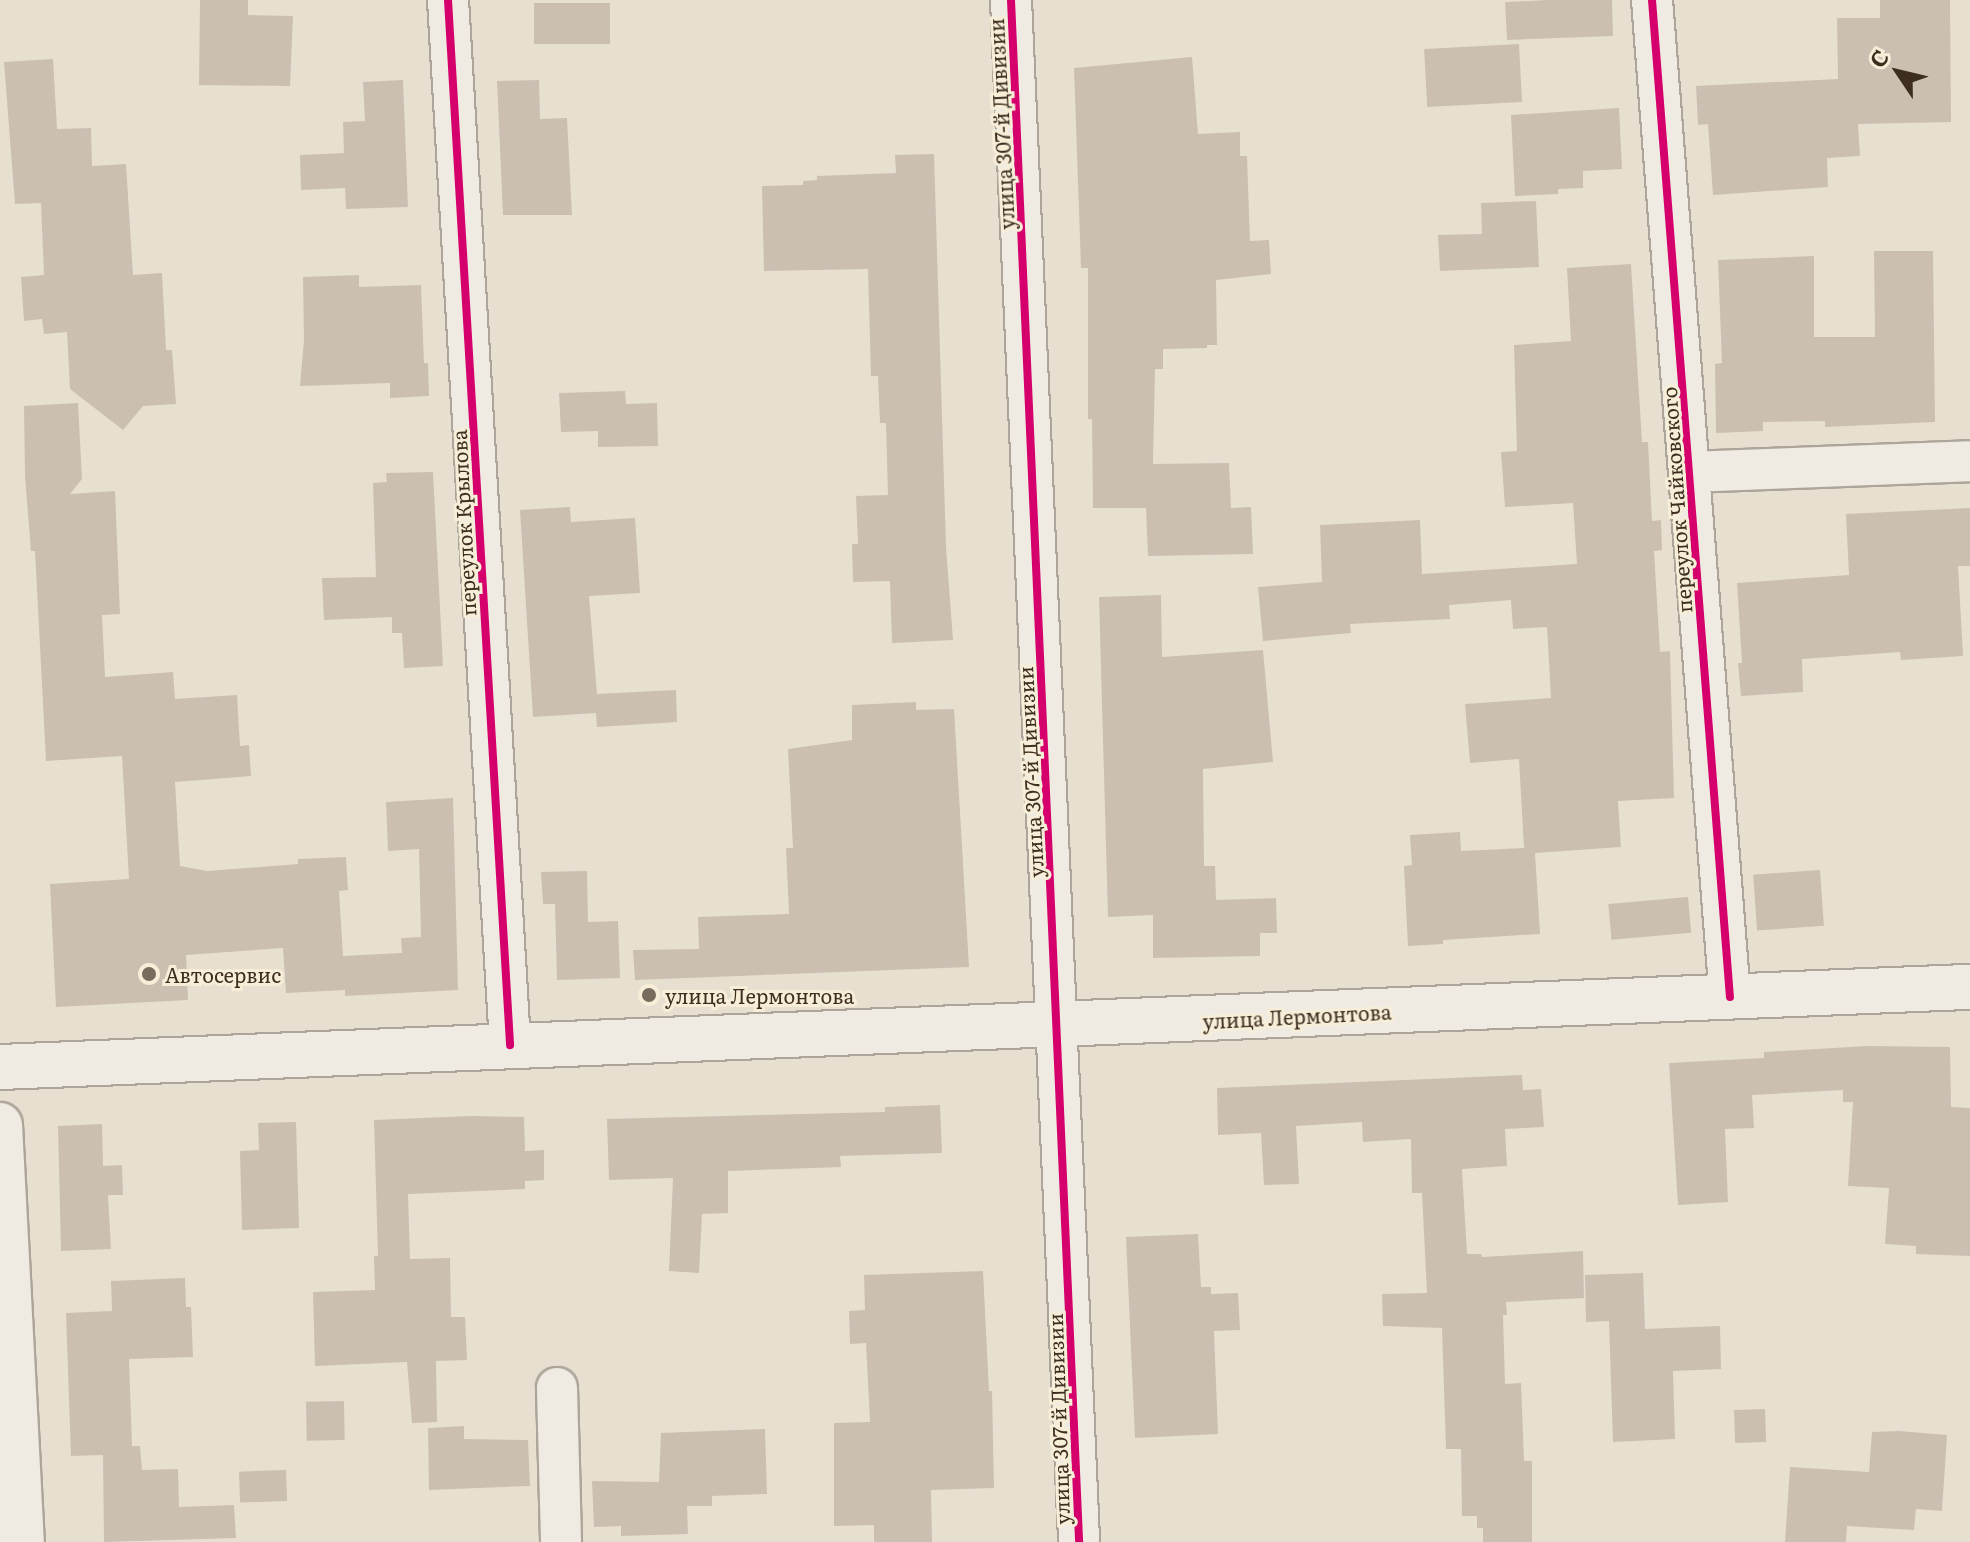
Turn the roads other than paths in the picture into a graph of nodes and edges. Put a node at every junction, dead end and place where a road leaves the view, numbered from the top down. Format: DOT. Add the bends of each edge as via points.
graph roads {
  1 [pos="448,0"];
  2 [pos="1011,0"];
  3 [pos="1652,0"];
  4 [pos="1970,461"];
  5 [pos="1690,472"];
  6 [pos="1970,987"];
  7 [pos="1730,997"];
  8 [pos="1058,1027"];
  9 [pos="510,1045"];
  10 [pos="0,1067"];
  11 [pos="0,1125"];
  12 [pos="557,1388"];
  13 [pos="22,1542"];
  14 [pos="561,1542"];
  15 [pos="1079,1542"];
  1 -- 9 [label="street, переулок Крылова"];
  2 -- 8 [label="street, улица 307-й Дивизии"];
  3 -- 5 [label="street, переулок Чайковского"];
  4 -- 5 [label="street, переулок Чайковского"];
  5 -- 7 [label="street, переулок Чайковского"];
  6 -- 7 [label="main road, улица Лермонтова"];
  7 -- 8 [label="main road, улица Лермонтова"];
  8 -- 9 [label="main road, улица Лермонтова"];
  8 -- 15 [label="street, улица 307-й Дивизии"];
  9 -- 10 [label="main road, улица Лермонтова"];
  11 -- 13 [label="main road"];
  12 -- 14 [label="street"];
}
